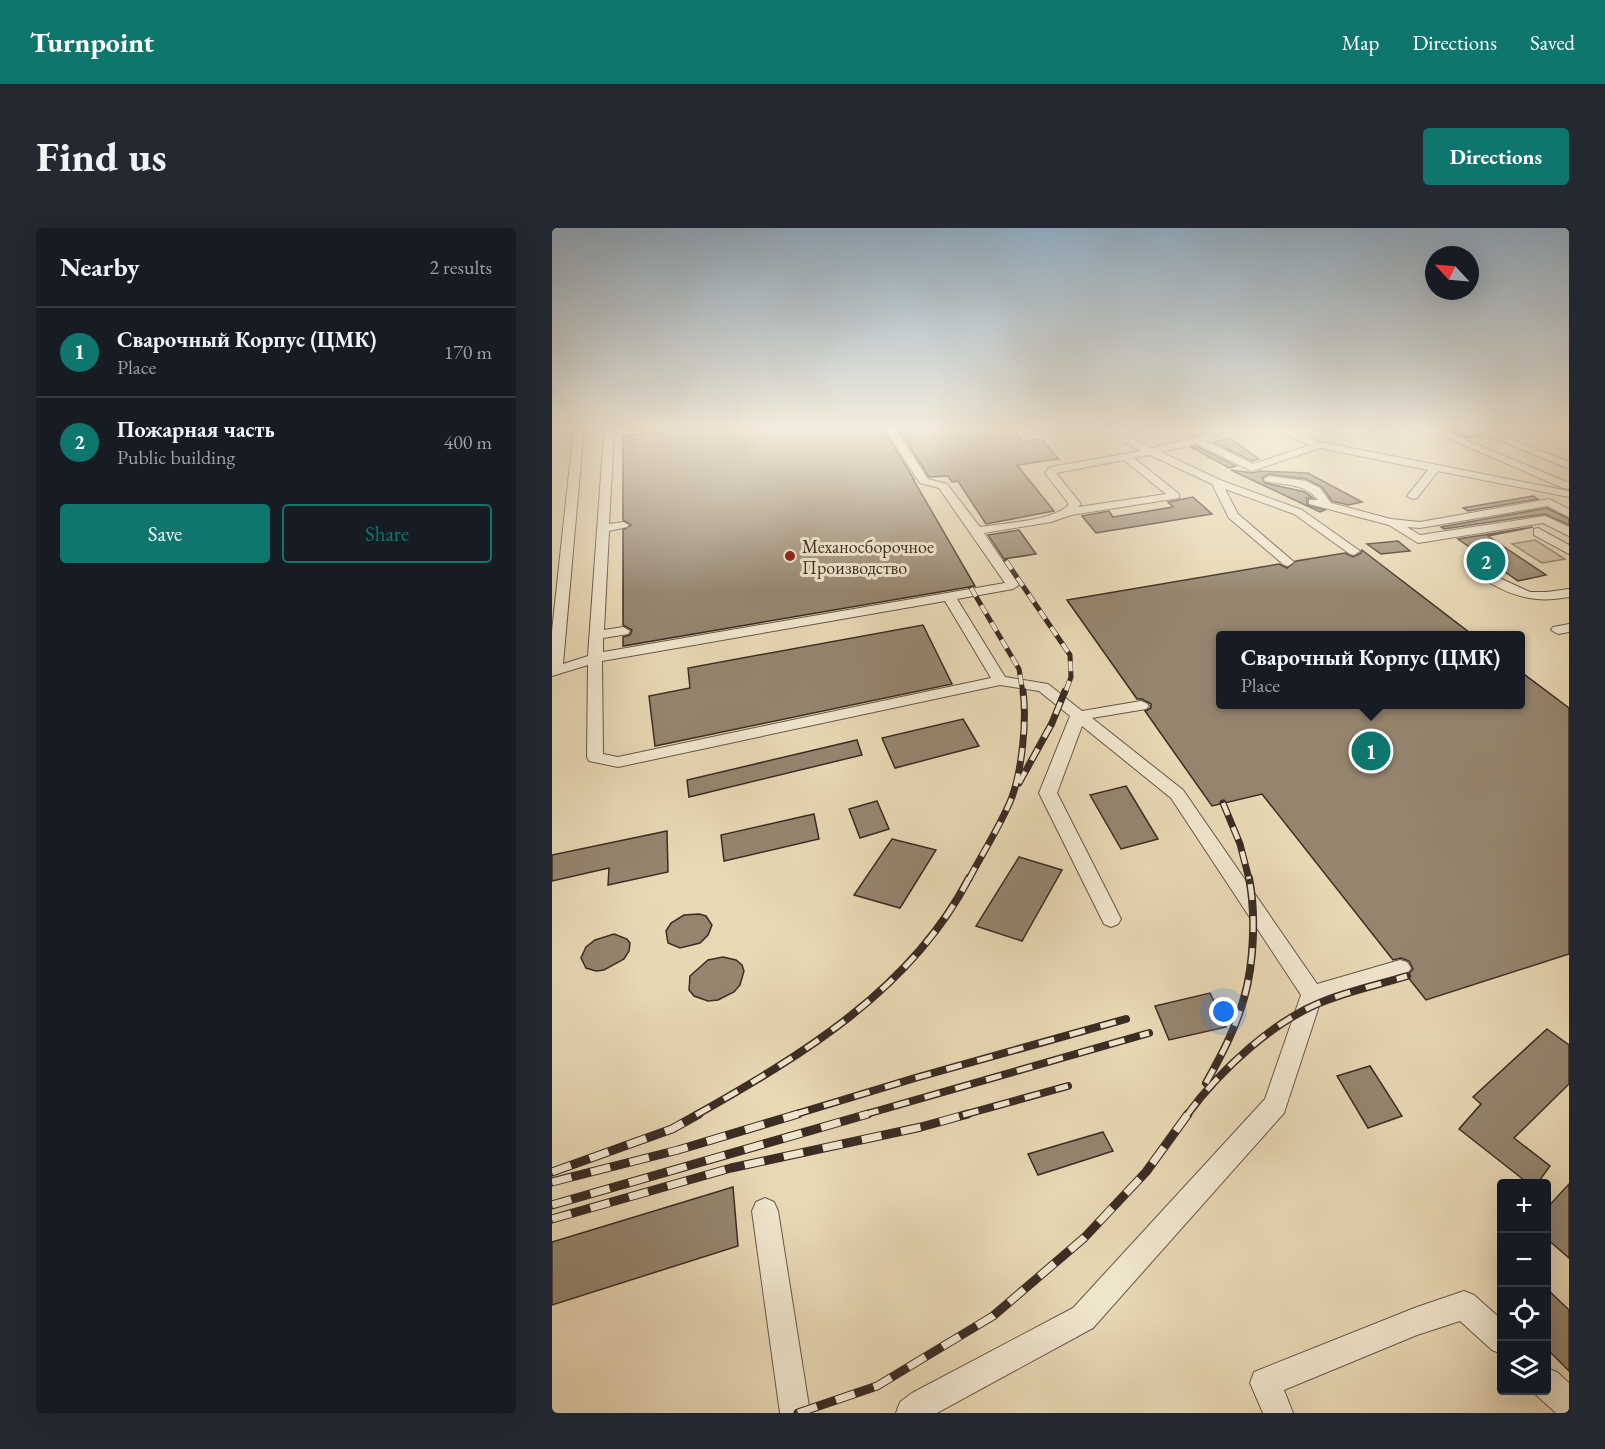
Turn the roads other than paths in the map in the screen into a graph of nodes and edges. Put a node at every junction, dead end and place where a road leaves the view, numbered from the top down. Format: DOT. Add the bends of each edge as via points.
graph roads {
  1 [pos="573,482"];
  2 [pos="607,482"];
  3 [pos="929,482"];
  4 [pos="1058,482"];
  5 [pos="1157,482"];
  6 [pos="1216,482"];
  7 [pos="1303,482"];
  8 [pos="1424,482"];
  9 [pos="1509,482"];
  10 [pos="942,486"];
  11 [pos="919,489"];
  12 [pos="1569,494"];
  13 [pos="1413,496"];
  14 [pos="1313,502"];
  15 [pos="1327,505"];
  16 [pos="1069,512"];
  17 [pos="1569,514"];
  18 [pos="1391,522"];
  19 [pos="623,525"];
  20 [pos="603,528"];
  21 [pos="977,531"];
  22 [pos="1538,532"];
  23 [pos="1569,532"];
  24 [pos="1569,550"];
  25 [pos="1354,551"];
  26 [pos="1288,562"];
  27 [pos="1493,579"];
  28 [pos="1569,593"];
  29 [pos="934,597"];
  30 [pos="623,631"];
  31 [pos="596,636"];
  32 [pos="595,658"];
  33 [pos="554,671"];
  34 [pos="1000,681"];
  35 [pos="1141,706"];
  36 [pos="1078,716"];
  37 [pos="1111,919"];
  38 [pos="1400,968"];
  39 [pos="1312,994"];
  40 [pos="765,1211"];
  41 [pos="1497,1335"];
  42 [pos="1551,1388"];
  43 [pos="1569,1404"];
  44 [pos="795,1413"];
  45 [pos="911,1413"];
  46 [pos="1278,1413"];
  1 -- 33 [label="lane"];
  2 -- 20 [label="lane"];
  3 -- 10 [label="lane"];
  4 -- 16 [label="lane" via="1075,504"];
  5 -- 16 [label="lane" via="1175,496"];
  6 -- 25 [label="lane" via="1299,512"];
  6 -- 26 [label="lane" via="1233,516"];
  7 -- 15 [label="lane" via="1321,493"];
  8 -- 13 [label="lane"];
  9 -- 12 [label="lane"];
  10 -- 11 [label="lane"];
  10 -- 21 [label="lane"];
  14 -- 15 [label="lane"];
  15 -- 18 [label="lane"];
  16 -- 21 [label="lane" via="1051,519"];
  17 -- 18 [label="lane" via="1548,502 1420,525"];
  18 -- 23 [label="lane" via="1418,539 1545,519"];
  19 -- 20 [label="lane"];
  20 -- 31 [label="lane"];
  21 -- 29 [label="lane" via="1012,585"];
  22 -- 24 [label="lane"];
  27 -- 28 [label="lane" via="1514,592 1542,599"];
  29 -- 32 [label="lane"];
  29 -- 34 [label="lane"];
  30 -- 31 [label="lane"];
  31 -- 32 [label="lane"];
  32 -- 33 [label="lane"];
  32 -- 34 [label="lane" via="595,757 618,762"];
  34 -- 36 [label="lane" via="1042,687"];
  35 -- 36 [label="lane"];
  36 -- 37 [label="lane" via="1048,793"];
  36 -- 39 [label="lane" via="1177,794"];
  38 -- 39 [label="lane"];
  39 -- 45 [label="lane" via="1275,1105 1083,1318"];
  40 -- 44 [label="lane"];
  41 -- 46 [label="lane" via="1464,1305 1416,1321 1265,1383"];
  42 -- 43 [label="lane"];
}
